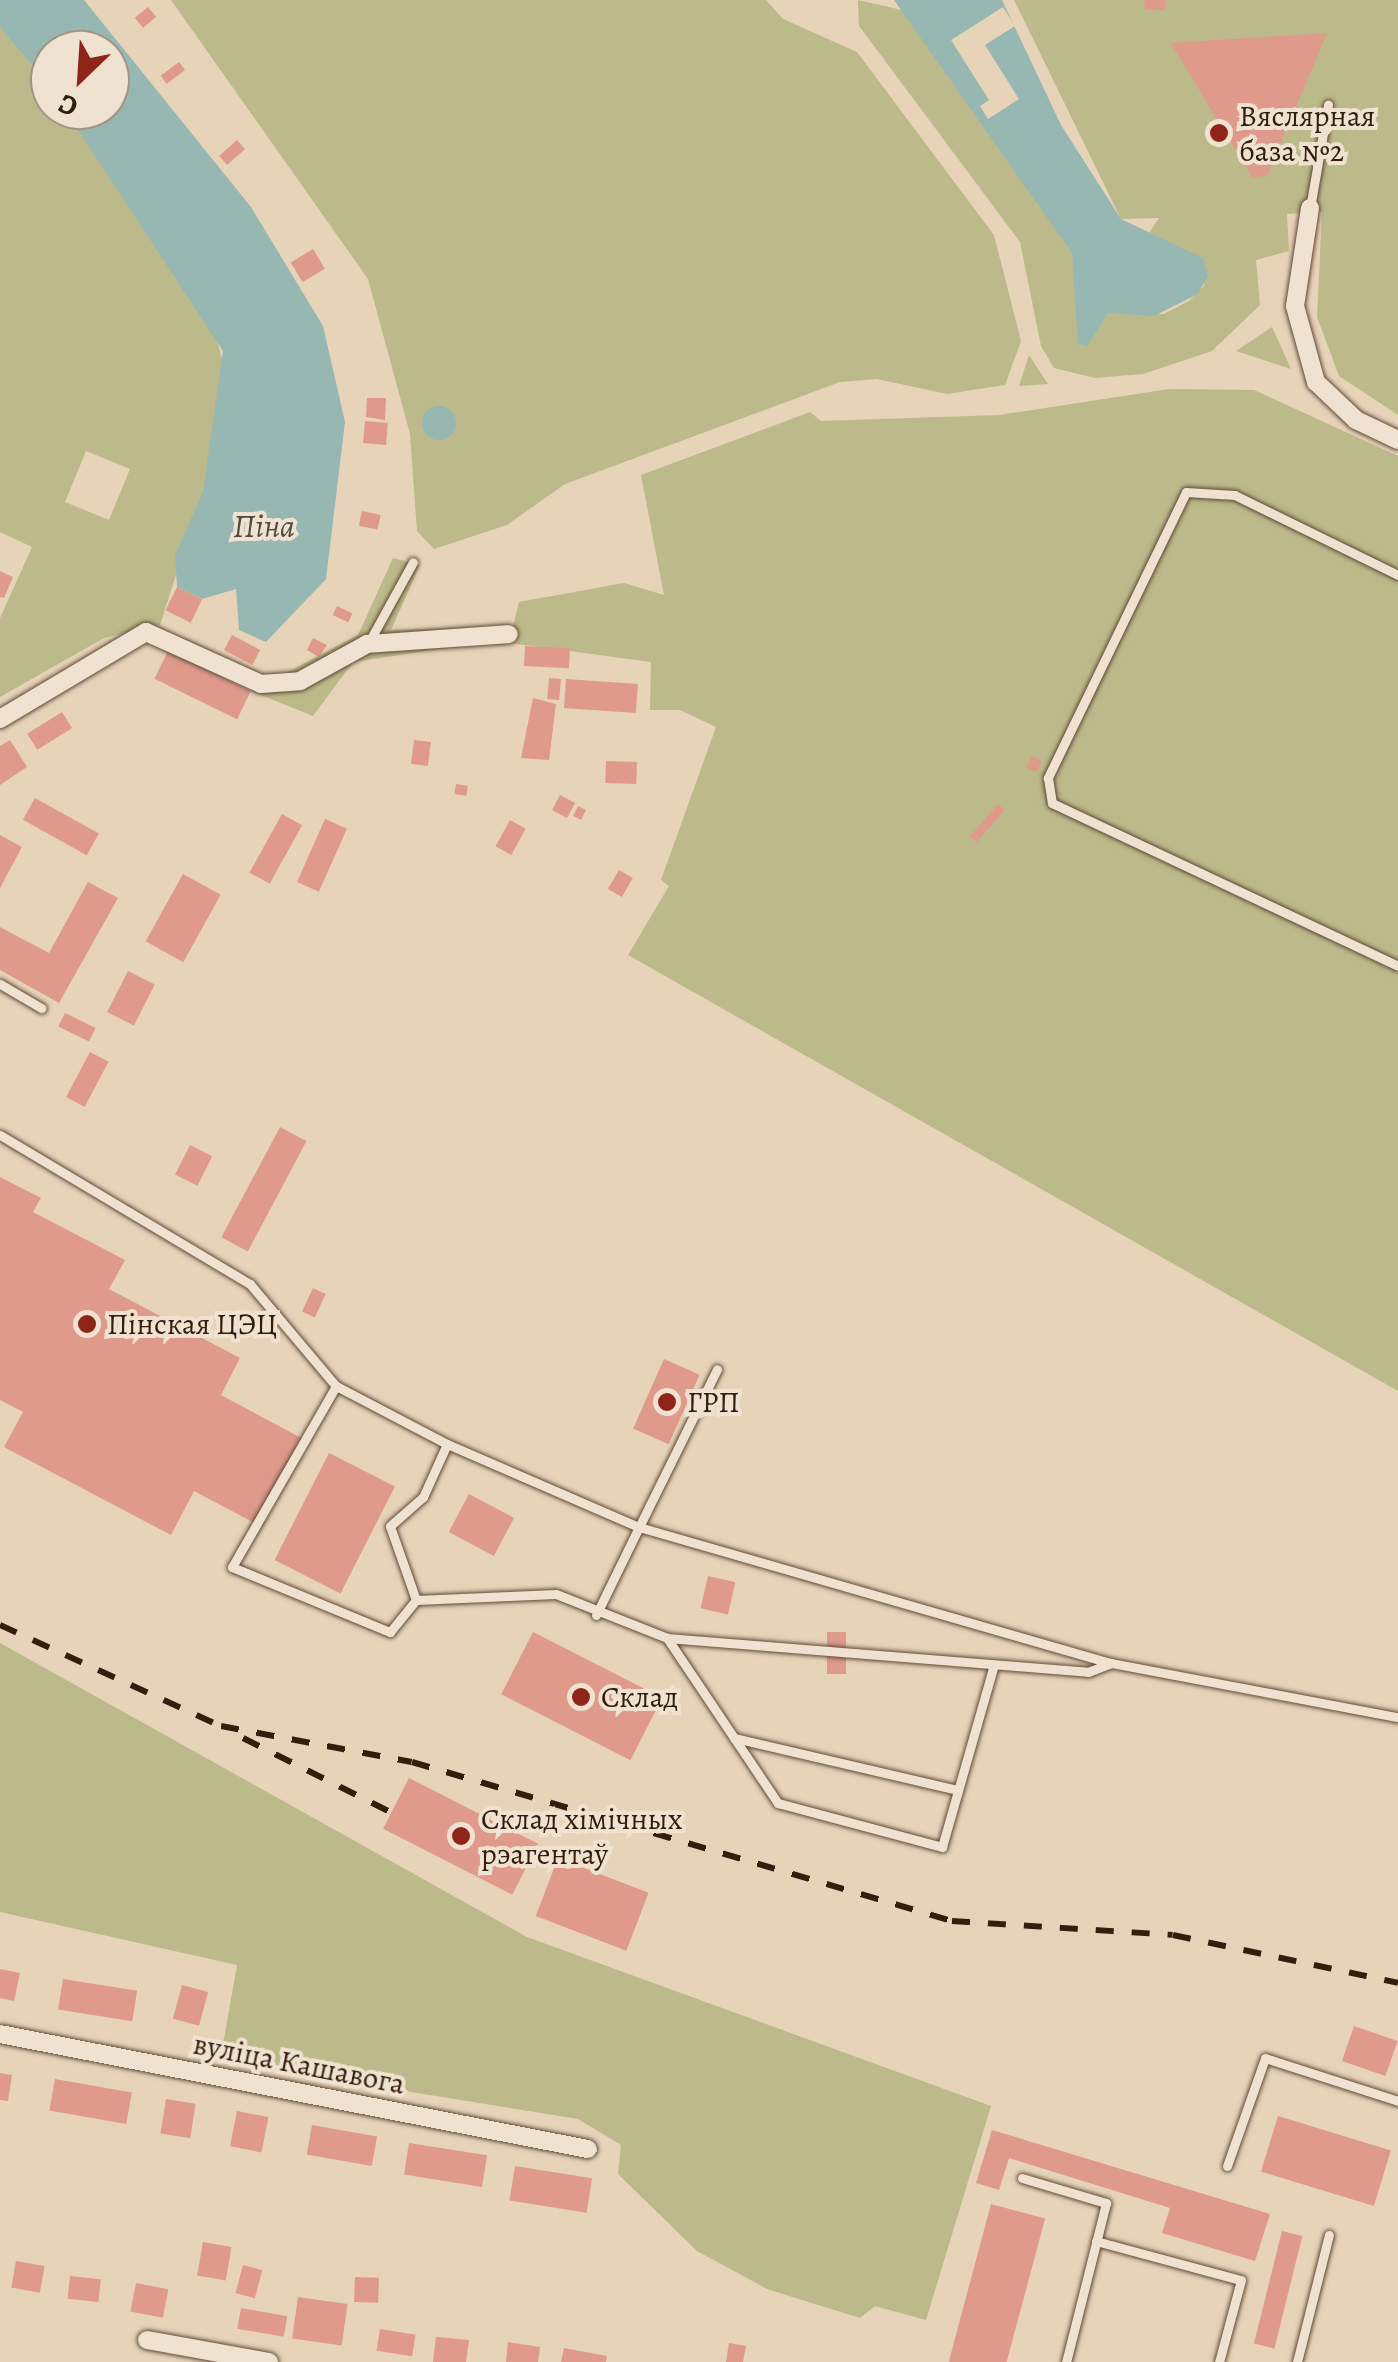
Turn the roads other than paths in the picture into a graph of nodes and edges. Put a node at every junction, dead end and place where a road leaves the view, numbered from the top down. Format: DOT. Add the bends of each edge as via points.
graph roads {
  1 [pos="1328,105"];
  2 [pos="1310,208"];
  3 [pos="1398,440"];
  4 [pos="413,562"];
  5 [pos="1398,575"];
  6 [pos="509,634"];
  7 [pos="368,644"];
  8 [pos="0,719"];
  9 [pos="1398,966"];
  10 [pos="0,984"];
  11 [pos="41,1008"];
  12 [pos="0,1135"];
  13 [pos="717,1370"];
  14 [pos="336,1386"];
  15 [pos="447,1444"];
  16 [pos="639,1527"];
  17 [pos="416,1600"];
  18 [pos="596,1616"];
  19 [pos="667,1638"];
  20 [pos="1111,1663"];
  21 [pos="994,1665"];
  22 [pos="1398,1717"];
  23 [pos="734,1738"];
  24 [pos="958,1790"];
  25 [pos="0,2034"];
  26 [pos="1398,2101"];
  27 [pos="588,2149"];
  28 [pos="1227,2166"];
  29 [pos="1022,2178"];
  30 [pos="1329,2235"];
  31 [pos="1096,2242"];
  32 [pos="147,2340"];
  33 [pos="270,2362"];
  34 [pos="1066,2362"];
  35 [pos="1220,2362"];
  36 [pos="1297,2362"];
  1 -- 2 [label="lane"];
  2 -- 3 [label="street" via="1295,306 1316,382 1356,420"];
  4 -- 7 [label="lane"];
  5 -- 9 [label="lane" via="1235,495 1186,492 1048,778 1052,803"];
  6 -- 7 [label="street"];
  7 -- 8 [label="street" via="300,681 260,684 146,632"];
  10 -- 11 [label="lane"];
  12 -- 14 [label="lane" via="250,1284"];
  13 -- 16 [label="lane"];
  14 -- 15 [label="lane"];
  14 -- 17 [label="lane" via="232,1568 390,1632"];
  15 -- 16 [label="lane"];
  15 -- 17 [label="lane" via="424,1497 390,1526"];
  16 -- 18 [label="lane"];
  16 -- 20 [label="lane"];
  17 -- 18 [label="lane" via="556,1594"];
  18 -- 19 [label="lane"];
  19 -- 21 [label="lane"];
  19 -- 23 [label="lane"];
  20 -- 21 [label="lane" via="1088,1672"];
  20 -- 22 [label="lane"];
  21 -- 24 [label="lane"];
  23 -- 24 [label="lane"];
  23 -- 24 [label="lane" via="778,1804 942,1847"];
  25 -- 27 [label="street, вуліца Кашавога"];
  26 -- 28 [label="lane" via="1265,2058"];
  29 -- 31 [label="lane" via="1106,2202"];
  30 -- 36 [label="lane"];
  31 -- 34 [label="lane"];
  31 -- 35 [label="lane" via="1241,2280"];
  32 -- 33 [label="street"];
}
